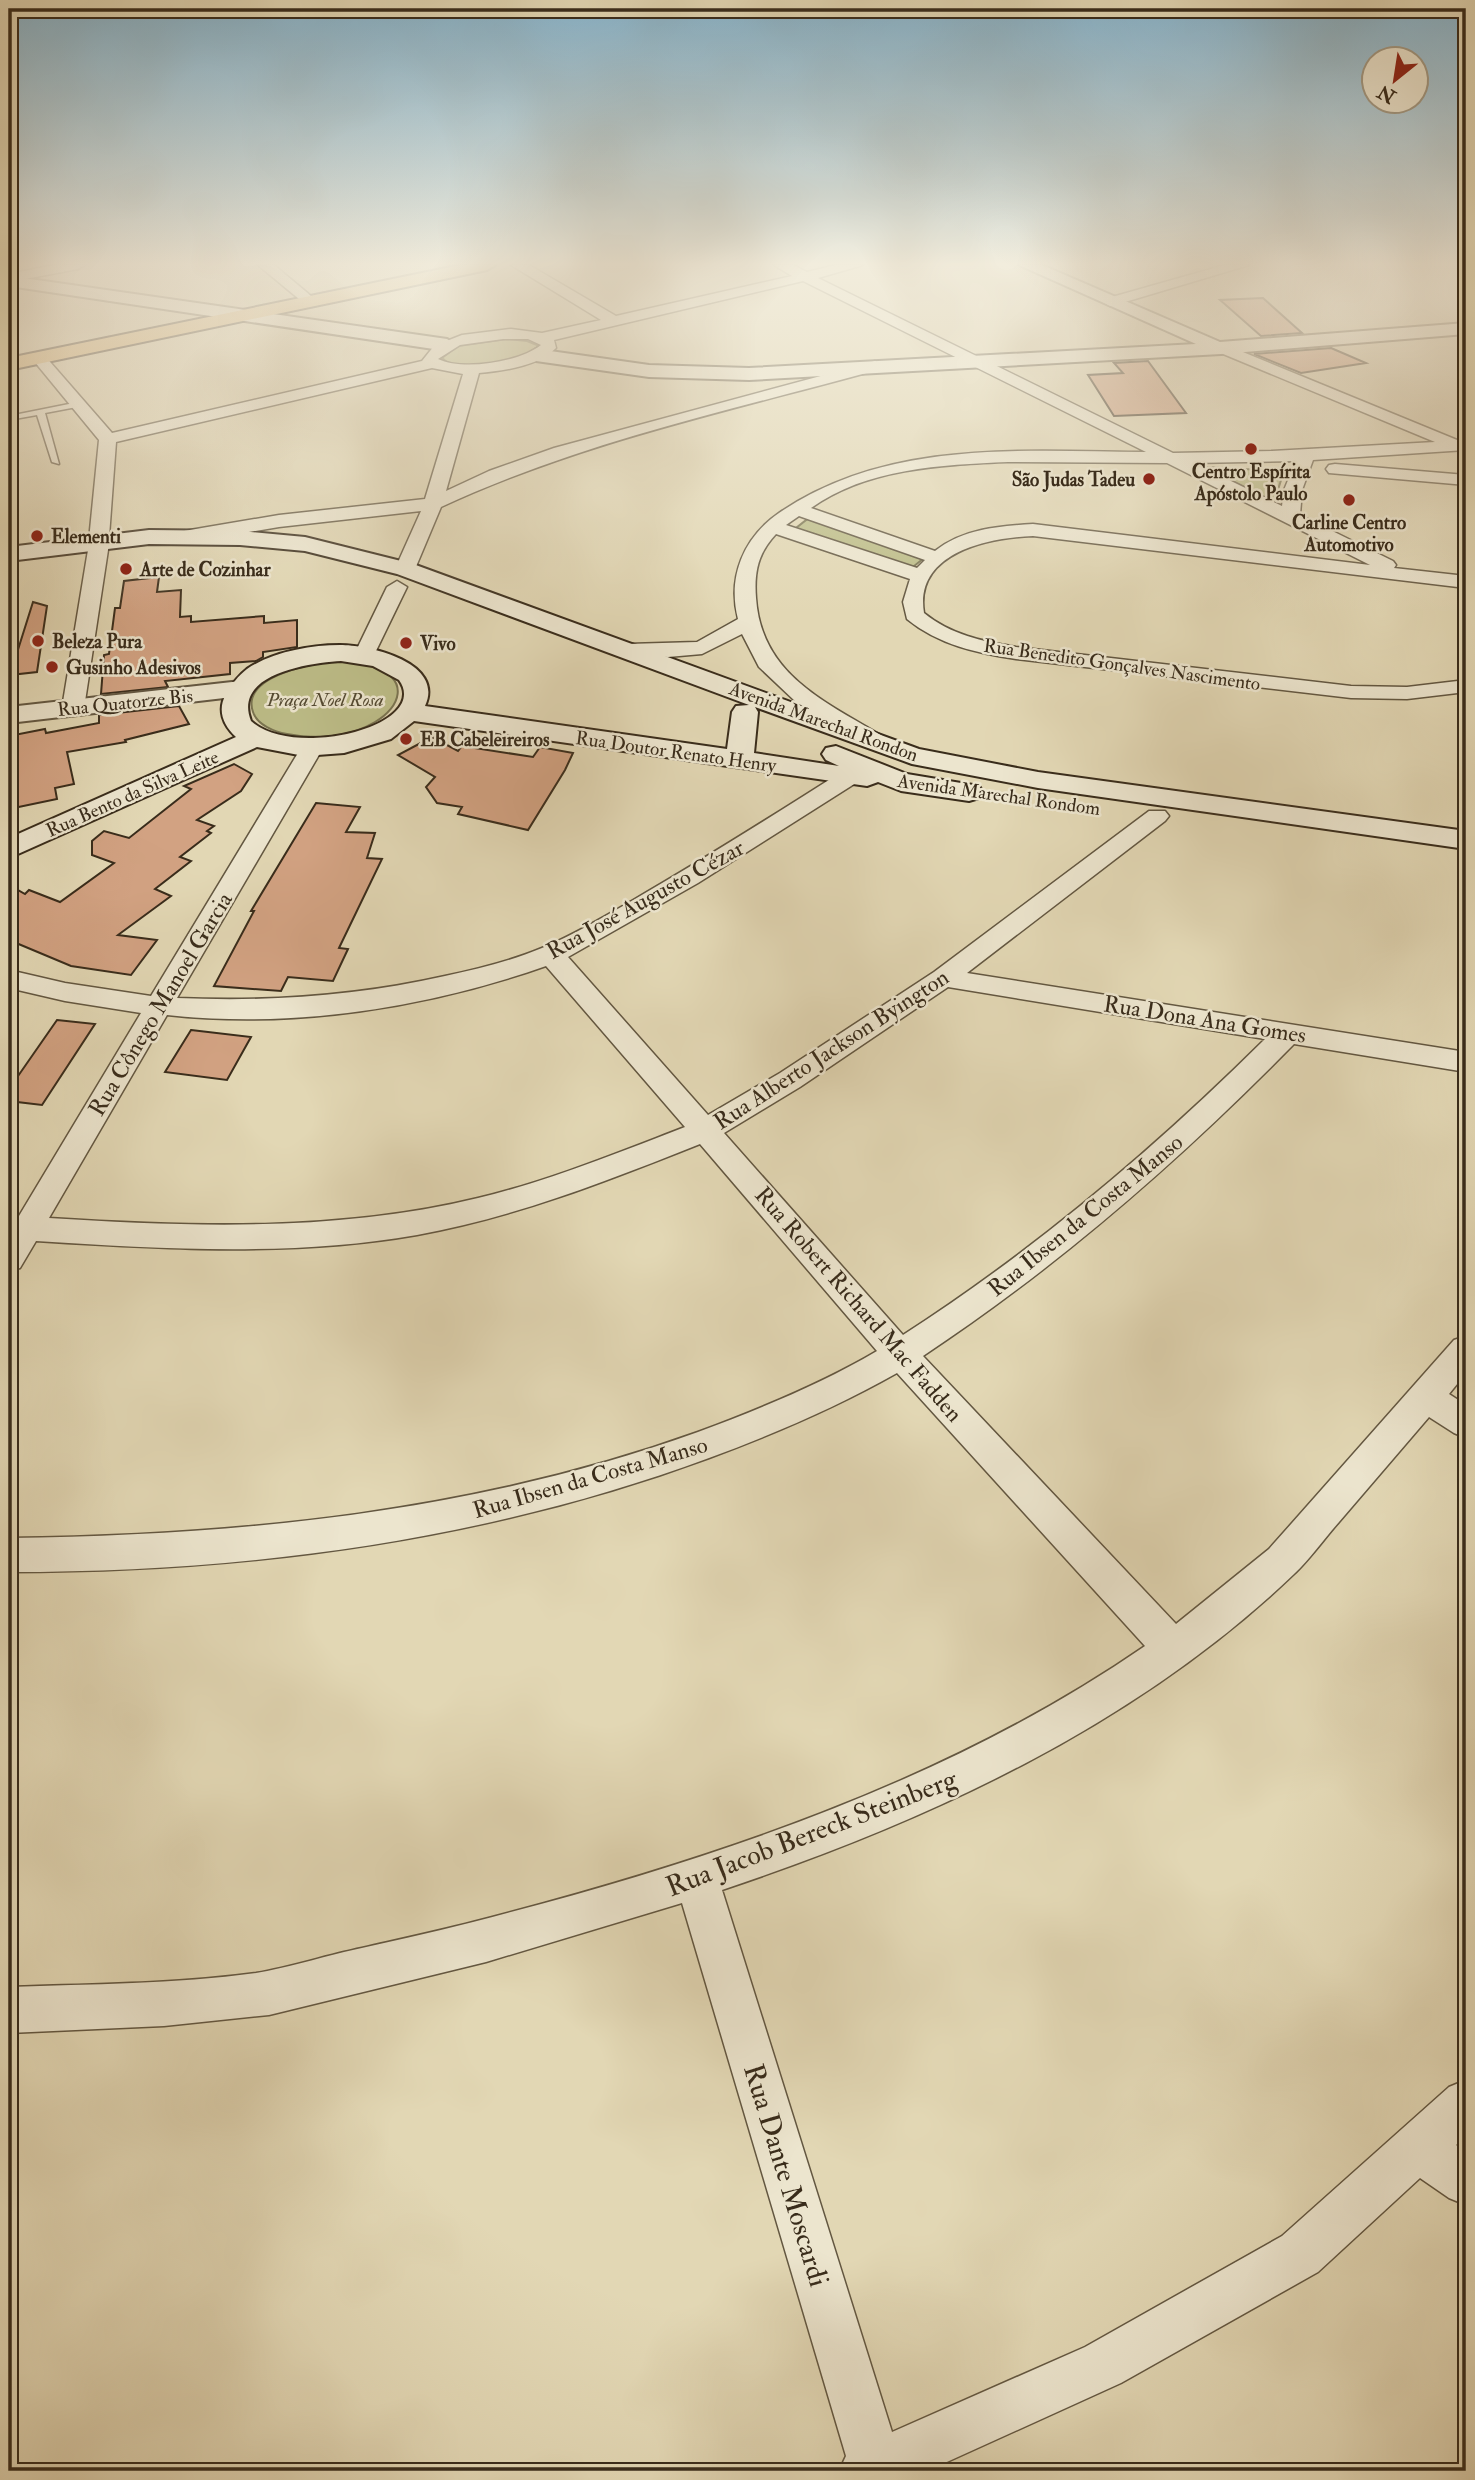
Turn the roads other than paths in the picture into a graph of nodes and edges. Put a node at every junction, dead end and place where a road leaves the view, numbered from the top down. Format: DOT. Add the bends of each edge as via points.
graph roads {
  1 [pos="59,381"];
  2 [pos="356,381"];
  3 [pos="470,381"];
  4 [pos="821,381"];
  5 [pos="1014,381"];
  6 [pos="1303,381"];
  7 [pos="79,404"];
  8 [pos="40,411"];
  9 [pos="9,418"];
  10 [pos="108,439"];
  11 [pos="1463,445"];
  12 [pos="1171,457"];
  13 [pos="1306,460"];
  14 [pos="1344,461"];
  15 [pos="56,462"];
  16 [pos="1466,480"];
  17 [pos="433,504"];
  18 [pos="796,509"];
  19 [pos="1290,519"];
  20 [pos="773,527"];
  21 [pos="184,537"];
  22 [pos="98,545"];
  23 [pos="1344,545"];
  24 [pos="9,554"];
  25 [pos="936,558"];
  26 [pos="1329,566"];
  27 [pos="920,576"];
  28 [pos="1411,577"];
  29 [pos="401,578"];
  30 [pos="1461,590"];
  31 [pos="746,623"];
  32 [pos="628,650"];
  33 [pos="364,655"];
  34 [pos="1466,686"];
  35 [pos="241,690"];
  36 [pos="73,708"];
  37 [pos="409,712"];
  38 [pos="745,712"];
  39 [pos="9,715"];
  40 [pos="255,738"];
  41 [pos="882,746"];
  42 [pos="312,748"];
  43 [pos="739,761"];
  44 [pos="850,776"];
  45 [pos="901,782"];
  46 [pos="1157,816"];
  47 [pos="1466,840"];
  48 [pos="9,849"];
  49 [pos="1466,859"];
  50 [pos="551,955"];
  51 [pos="943,978"];
  52 [pos="9,979"];
  53 [pos="160,1005"];
  54 [pos="1289,1032"];
  55 [pos="1466,1062"];
  56 [pos="707,1130"];
  57 [pos="17,1228"];
  58 [pos="9,1259"];
  59 [pos="1466,1350"];
  60 [pos="900,1354"];
  61 [pos="1426,1397"];
  62 [pos="1466,1423"];
  63 [pos="9,1555"];
  64 [pos="1174,1648"];
  65 [pos="697,1880"];
  66 [pos="9,2010"];
  67 [pos="1466,2104"];
  68 [pos="1419,2148"];
  69 [pos="1466,2181"];
  70 [pos="873,2470"];
  1 -- 7 [label="street"];
  2 -- 10 [label="street"];
  3 -- 17 [label="street"];
  4 -- 17 [label="street" via="560,452"];
  5 -- 12 [label="street"];
  6 -- 11 [label="street"];
  7 -- 8 [label="lane"];
  7 -- 10 [label="street"];
  8 -- 9 [label="lane"];
  8 -- 15 [label="lane"];
  10 -- 22 [label="street"];
  11 -- 14 [label="street"];
  12 -- 13 [label="street"];
  12 -- 18 [label="street" via="918,462 828,489"];
  12 -- 19 [label="street"];
  13 -- 14 [label="street"];
  13 -- 19 [label="street" via="1293,490"];
  14 -- 16 [label="street"];
  17 -- 21 [label="street"];
  17 -- 29 [label="street"];
  18 -- 20 [label="street"];
  18 -- 25 [label="street"];
  19 -- 23 [label="street"];
  20 -- 27 [label="street"];
  20 -- 31 [label="street" via="750,557 745,576"];
  21 -- 22 [label="main road"];
  21 -- 29 [label="main road" via="305,544"];
  22 -- 24 [label="main road"];
  22 -- 29 [label="main road" via="253,554"];
  22 -- 36 [label="street"];
  23 -- 26 [label="street"];
  23 -- 28 [label="street"];
  25 -- 26 [label="street, Rua Benedito Gonçalves Nascimento" via="963,541 1033,530"];
  25 -- 27 [label="street, Rua Benedito Gonçalves Nascimento"];
  26 -- 28 [label="street, Rua Benedito Gonçalves Nascimento"];
  27 -- 34 [label="street, Rua Benedito Gonçalves Nascimento" via="911,603 914,615 940,634 986,648 1351,692 1407,693"];
  28 -- 30 [label="street, Rua Benedito Gonçalves Nascimento"];
  29 -- 32 [label="main road, Avenida Marechal Rondon"];
  29 -- 33 [label="street"];
  29 -- 38 [label="main road, Avenida Marechal Rondom"];
  31 -- 32 [label="street" via="702,648"];
  31 -- 41 [label="street" via="765,663 781,680"];
  32 -- 41 [label="main road, Avenida Marechal Rondon"];
  33 -- 35 [label="main road" via="293,660 254,677"];
  33 -- 37 [label="main road" via="404,670 414,683 416,697"];
  35 -- 36 [label="main road, Rua Quatorze Bis"];
  35 -- 40 [label="main road" via="233,707 238,724"];
  36 -- 39 [label="main road, Rua Quatorze Bis"];
  37 -- 42 [label="main road" via="370,737"];
  37 -- 43 [label="main road, Rua Doutor Renato Henry"];
  38 -- 43 [label="main road"];
  38 -- 45 [label="main road, Avenida Marechal Rondom"];
  40 -- 42 [label="main road"];
  40 -- 48 [label="main road, Rua Bento da Silva Leite"];
  41 -- 47 [label="main road, Avenida Marechal Rondon" via="1038,780"];
  42 -- 53 [label="street, Rua Cônego Manoel Garcia"];
  43 -- 44 [label="main road, Rua Doutor Renato Henry"];
  44 -- 45 [label="main road, Rua Doutor Renato Henry"];
  44 -- 50 [label="street, Rua José Augusto Cézar" via="680,884"];
  45 -- 46 [label="main road, Avenida Marechal Rondom"];
  46 -- 49 [label="main road, Avenida Marechal Rondom"];
  46 -- 51 [label="street, Rua Alberto Jackson Byington"];
  50 -- 53 [label="street, Rua José Augusto Cézar" via="370,1002 257,1010"];
  50 -- 56 [label="street, Rua Robert Richard Mac Fadden"];
  51 -- 54 [label="street, Rua Dona Ana Gomes"];
  51 -- 56 [label="street, Rua Alberto Jackson Byington"];
  52 -- 53 [label="street, Rua José Augusto Cézar" via="56,991"];
  53 -- 57 [label="street, Rua Cônego Manoel Garcia"];
  54 -- 55 [label="street, Rua Dona Ana Gomes"];
  54 -- 60 [label="street, Rua Ibsen da Costa Manso" via="1118,1194 981,1300"];
  56 -- 57 [label="street, Rua Alberto Jackson Byington" via="554,1189 416,1223 340,1232 174,1238"];
  56 -- 60 [label="street, Rua Robert Richard Mac Fadden"];
  57 -- 58 [label="street, Rua Cônego Manoel Garcia"];
  59 -- 61 [label="street, Rua Jacob Bereck Steinberg"];
  60 -- 63 [label="street, Rua Ibsen da Costa Manso" via="795,1409 706,1445 632,1470 473,1511 252,1546 112,1555"];
  60 -- 64 [label="street, Rua Robert Richard Mac Fadden"];
  61 -- 62 [label="street"];
  61 -- 64 [label="street, Rua Jacob Bereck Steinberg" via="1282,1561 1248,1593"];
  64 -- 65 [label="street, Rua Jacob Bereck Steinberg" via="1062,1723 988,1763 905,1801"];
  65 -- 66 [label="street, Rua Jacob Bereck Steinberg" via="475,1945 258,1994"];
  65 -- 70 [label="street, Rua Dante Moscardi"];
  67 -- 68 [label="street"];
  68 -- 69 [label="street"];
  68 -- 70 [label="street" via="1300,2254 1240,2290 1103,2365"];
}
